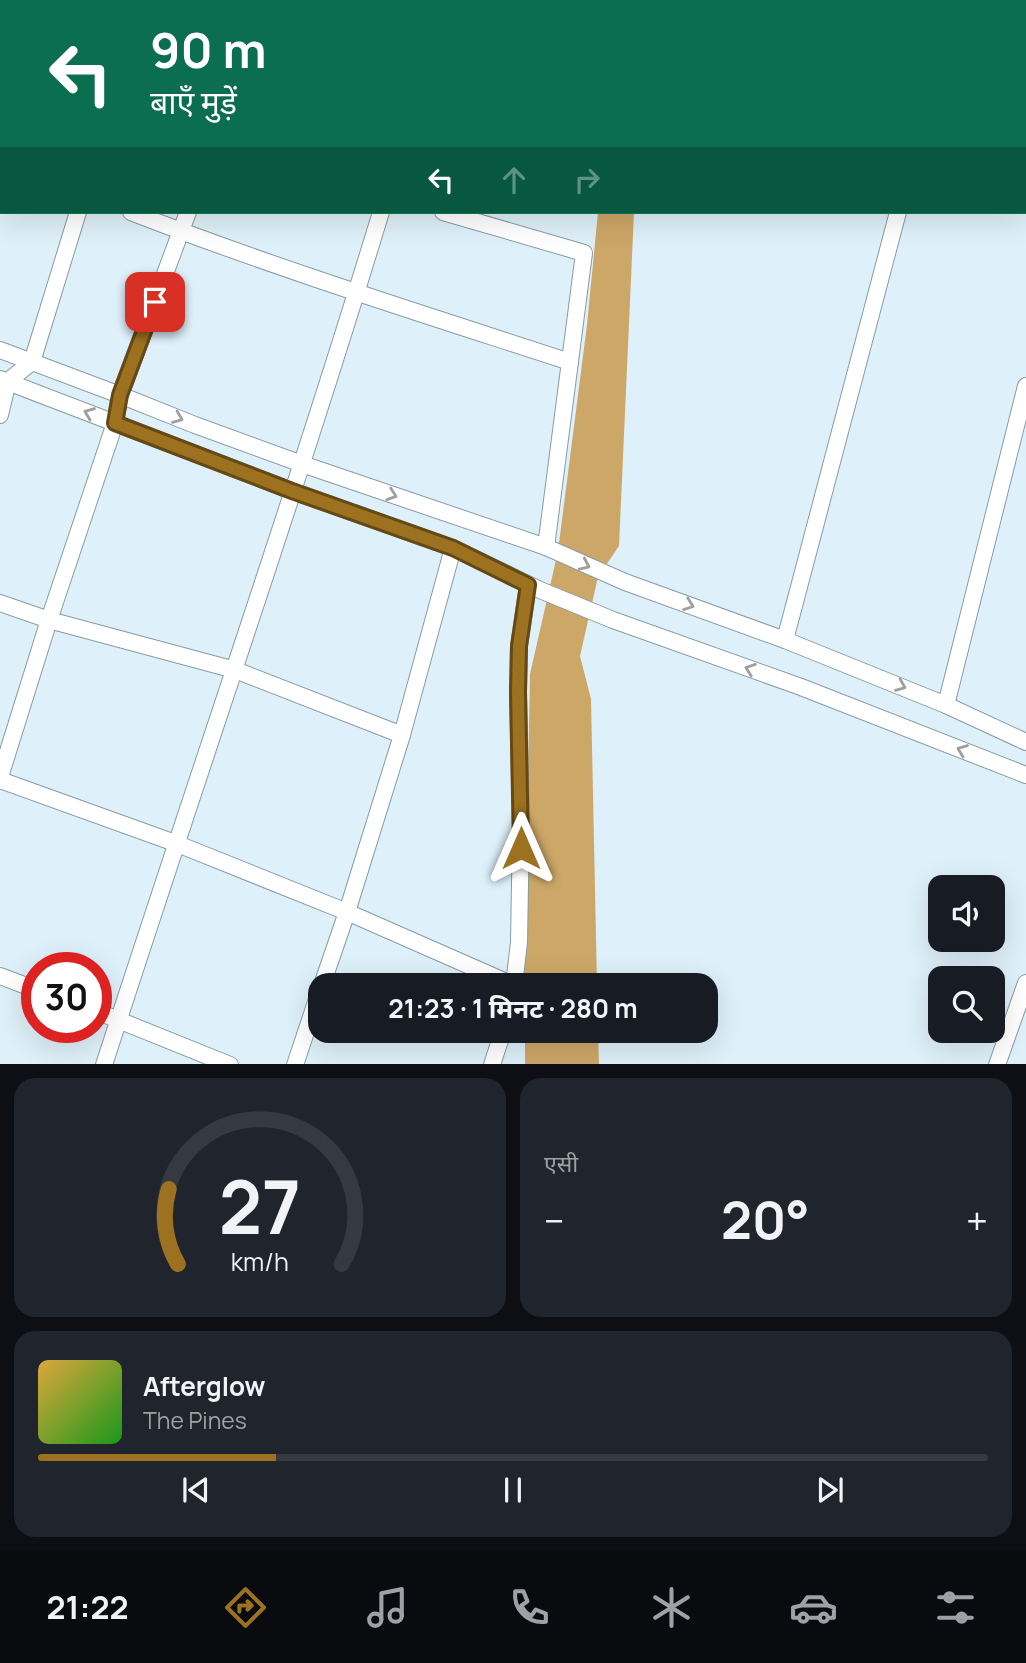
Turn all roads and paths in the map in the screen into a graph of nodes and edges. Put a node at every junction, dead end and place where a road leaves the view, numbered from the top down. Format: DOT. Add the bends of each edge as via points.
graph roads {
  1 [pos="77,214"];
  2 [pos="136,214"];
  3 [pos="187,214"];
  4 [pos="380,214"];
  5 [pos="897,214"];
  6 [pos="466,215"];
  7 [pos="182,232"];
  8 [pos="356,292"];
  9 [pos="0,350"];
  10 [pos="32,362"];
  11 [pos="570,362"];
  12 [pos="4,380"];
  13 [pos="1026,387"];
  14 [pos="120,395"];
  15 [pos="0,415"];
  16 [pos="115,423"];
  17 [pos="302,464"];
  18 [pos="292,491"];
  19 [pos="546,547"];
  20 [pos="453,548"];
  21 [pos="534,588"];
  22 [pos="0,603"];
  23 [pos="49,620"];
  24 [pos="785,640"];
  25 [pos="234,670"];
  26 [pos="946,705"];
  27 [pos="402,735"];
  28 [pos="1026,742"];
  29 [pos="1026,775"];
  30 [pos="0,778"];
  31 [pos="175,844"];
  32 [pos="347,912"];
  33 [pos="326,973"];
  34 [pos="487,973"];
  35 [pos="515,973"];
  36 [pos="0,976"];
  37 [pos="21,983"];
  38 [pos="1026,983"];
  39 [pos="112,1018"];
  40 [pos="118,1020"];
  41 [pos="308,1026"];
  42 [pos="499,1043"];
  43 [pos="104,1064"];
  44 [pos="228,1064"];
  45 [pos="295,1064"];
  46 [pos="492,1064"];
  47 [pos="997,1064"];
  1 -- 10 [label="street"];
  2 -- 7 [label="street"];
  3 -- 7 [label="street"];
  4 -- 8 [label="street"];
  5 -- 24 [label="street"];
  6 -- 11 [label="street" via="584,253"];
  7 -- 8 [label="street"];
  7 -- 14 [label="street"];
  8 -- 11 [label="street"];
  8 -- 17 [label="street"];
  9 -- 10 [label="street"];
  10 -- 12 [label="street"];
  10 -- 14 [label="street"];
  11 -- 19 [label="street"];
  12 -- 15 [label="street"];
  16 -- 12 [label="street, one-way"];
  13 -- 26 [label="street"];
  14 -- 16 [label="street"];
  14 -- 17 [label="street, one-way"];
  16 -- 18 [label="street"];
  16 -- 23 [label="street"];
  17 -- 18 [label="street"];
  17 -- 19 [label="street, one-way"];
  18 -- 20 [label="street"];
  18 -- 25 [label="street"];
  19 -- 24 [label="street, one-way" via="625,582"];
  20 -- 21 [label="street"];
  20 -- 27 [label="street"];
  29 -- 21 [label="street, one-way"];
  21 -- 35 [label="street" via="519,646 522,824"];
  22 -- 23 [label="street"];
  23 -- 25 [label="street"];
  23 -- 30 [label="street"];
  24 -- 26 [label="street, one-way"];
  25 -- 27 [label="street"];
  25 -- 31 [label="street"];
  26 -- 28 [label="street"];
  27 -- 32 [label="street"];
  30 -- 31 [label="street"];
  31 -- 32 [label="street"];
  31 -- 40 [label="street"];
  32 -- 33 [label="street"];
  32 -- 34 [label="street"];
  36 -- 37 [label="street"];
  38 -- 47 [label="street"];
  39 -- 40 [label="street"];
  40 -- 43 [label="street"];
  40 -- 44 [label="street"];
  41 -- 45 [label="street"];
  42 -- 46 [label="street"];
}
